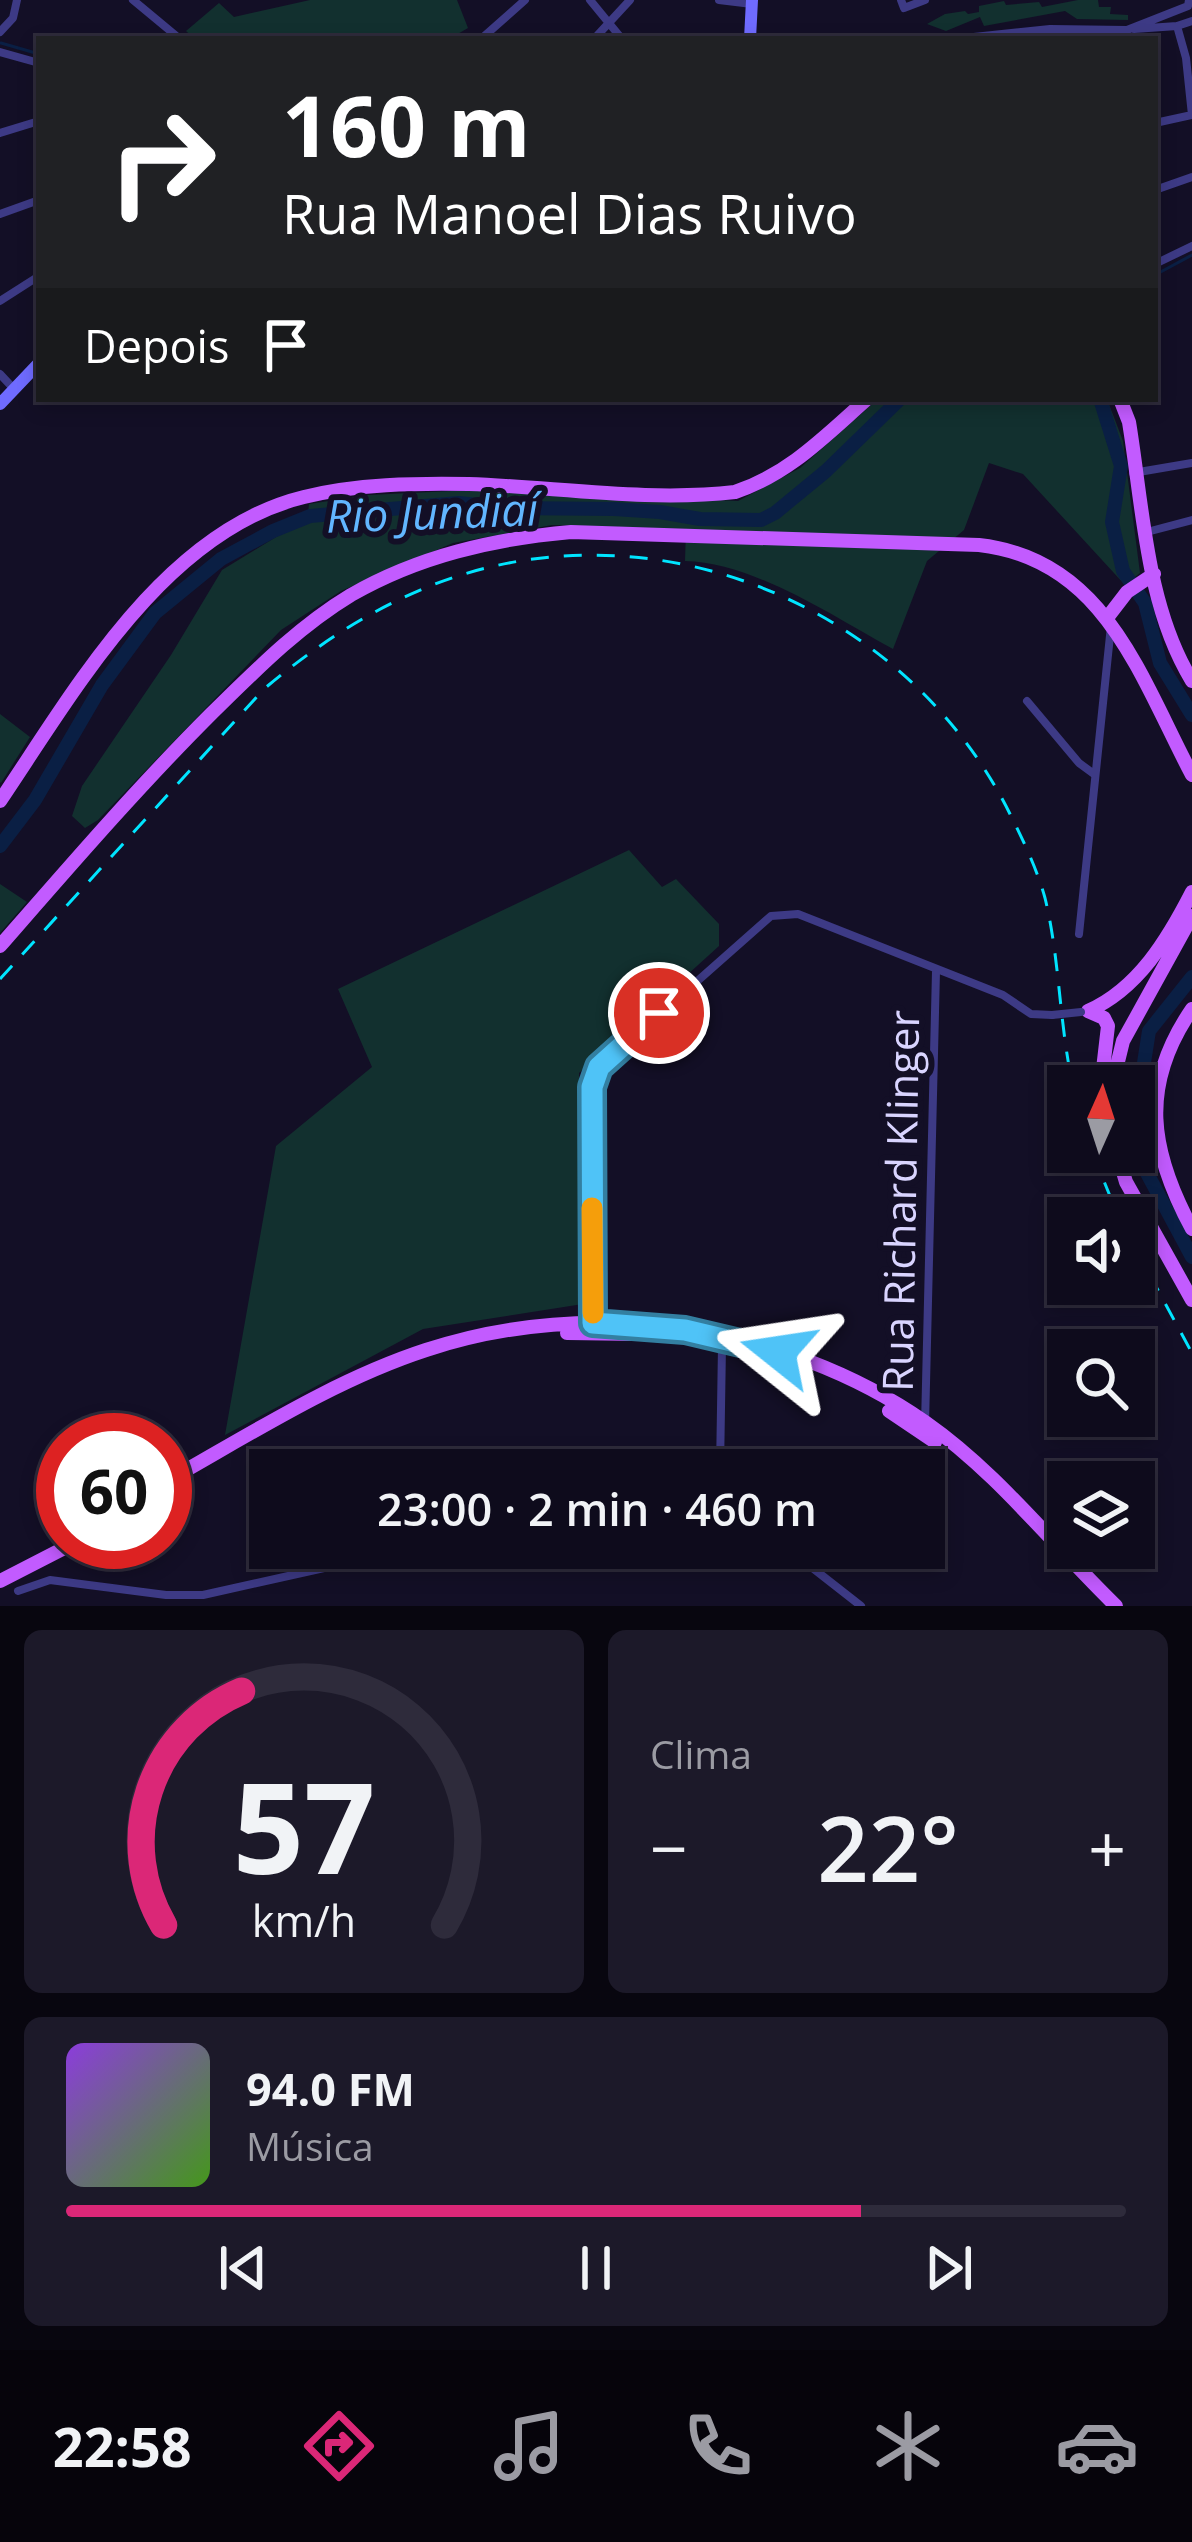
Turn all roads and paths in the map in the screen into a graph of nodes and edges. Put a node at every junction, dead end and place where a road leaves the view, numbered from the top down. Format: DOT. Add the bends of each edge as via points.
graph roads {
  1 [pos="16,0"];
  2 [pos="133,0"];
  3 [pos="525,0"];
  4 [pos="590,0"];
  5 [pos="630,0"];
  6 [pos="719,0"];
  7 [pos="925,0"];
  8 [pos="752,2"];
  9 [pos="1188,3"];
  10 [pos="903,4"];
  11 [pos="1192,21"];
  12 [pos="609,22"];
  13 [pos="1177,26"];
  14 [pos="1,28"];
  15 [pos="1127,30"];
  16 [pos="176,36"];
  17 [pos="485,36"];
  18 [pos="597,36"];
  19 [pos="620,36"];
  20 [pos="750,36"];
  21 [pos="1014,36"];
  22 [pos="0,52"];
  23 [pos="36,62"];
  24 [pos="1192,115"];
  25 [pos="36,122"];
  26 [pos="1158,122"];
  27 [pos="0,133"];
  28 [pos="1192,177"];
  29 [pos="1158,189"];
  30 [pos="36,201"];
  31 [pos="0,214"];
  32 [pos="1192,246"];
  33 [pos="1158,263"];
  34 [pos="36,278"];
  35 [pos="0,301"];
  36 [pos="36,366"];
  37 [pos="0,374"];
  38 [pos="14,389"];
  39 [pos="864,402"];
  40 [pos="1118,402"];
  41 [pos="0,404"];
  42 [pos="1192,463"];
  43 [pos="1134,473"];
  44 [pos="1192,520"];
  45 [pos="1144,532"];
  46 [pos="1148,576"];
  47 [pos="1109,621"];
  48 [pos="1192,681"];
  49 [pos="1027,700"];
  50 [pos="1094,774"];
  51 [pos="1192,775"];
  52 [pos="0,801"];
  53 [pos="1192,892"];
  54 [pos="1192,916"];
  55 [pos="1079,934"];
  56 [pos="0,946"];
  57 [pos="936,970"];
  58 [pos="1192,1009"];
  59 [pos="1084,1011"];
  60 [pos="1103,1065"];
  61 [pos="1117,1065"];
  62 [pos="1125,1173"];
  63 [pos="1192,1229"];
  64 [pos="1192,1300"];
  65 [pos="593,1323"];
  66 [pos="722,1346"];
  67 [pos="923,1427"];
  68 [pos="720,1449"];
  69 [pos="192,1467"];
  70 [pos="192,1477"];
  71 [pos="36,1556"];
  72 [pos="36,1561"];
  73 [pos="319,1569"];
  74 [pos="814,1569"];
  75 [pos="0,1578"];
  76 [pos="18,1591"];
  77 [pos="861,1606"];
  78 [pos="1103,1606"];
  79 [pos="1116,1606"];
  1 -- 14 [label="street"];
  2 -- 16 [label="street"];
  3 -- 17 [label="street"];
  4 -- 12 [label="street"];
  5 -- 12 [label="street"];
  6 -- 8 [label="street"];
  7 -- 10 [label="street"];
  8 -- 20 [label="main road"];
  9 -- 15 [label="street"];
  11 -- 13 [label="street"];
  12 -- 18 [label="street"];
  12 -- 19 [label="street"];
  13 -- 15 [label="street"];
  13 -- 24 [label="street"];
  15 -- 21 [label="street"];
  22 -- 23 [label="street"];
  24 -- 26 [label="street"];
  25 -- 27 [label="street"];
  28 -- 29 [label="street"];
  30 -- 31 [label="street"];
  32 -- 33 [label="street"];
  34 -- 35 [label="street"];
  36 -- 38 [label="main road"];
  37 -- 38 [label="street"];
  38 -- 41 [label="main road"];
  39 -- 52 [label="main road" via="796,463 735,492 431,484 284,503 177,566 135,608"];
  40 -- 43 [label="main road" via="1129,422"];
  42 -- 43 [label="street"];
  43 -- 45 [label="main road"];
  44 -- 45 [label="street"];
  45 -- 46 [label="main road"];
  46 -- 47 [label="main road"];
  46 -- 48 [label="main road"];
  47 -- 50 [label="street"];
  47 -- 51 [label="main road"];
  47 -- 56 [label="main road" via="1044,561 979,545 571,532 457,550 353,594 284,644 166,760"];
  49 -- 50 [label="street"];
  50 -- 55 [label="street"];
  53 -- 59 [label="main road" via="1128,987"];
  54 -- 61 [label="main road"];
  57 -- 59 [label="street, bridge" via="1036,1016"];
  57 -- 65 [label="street" via="797,914 776,913 599,1067 592,1104"];
  57 -- 67 [label="street, Rua Richard Klinger"];
  58 -- 63 [label="main road" via="1160,1079 1155,1124 1162,1168"];
  59 -- 60 [label="main road" via="1108,1026"];
  62 -- 64 [label="main road"];
  65 -- 67 [label="main road" via="685,1330 778,1352 847,1379"];
  65 -- 69 [label="main road" via="507,1330 422,1351 323,1394"];
  66 -- 67 [label="main road" via="825,1378"];
  66 -- 68 [label="street"];
  66 -- 70 [label="main road" via="593,1332 464,1348 366,1383"];
  67 -- 78 [label="main road"];
  67 -- 79 [label="main road" via="975,1461"];
  71 -- 75 [label="main road"];
  72 -- 75 [label="main road"];
  73 -- 76 [label="street" via="202,1595 50,1580"];
  74 -- 77 [label="street"];
}
